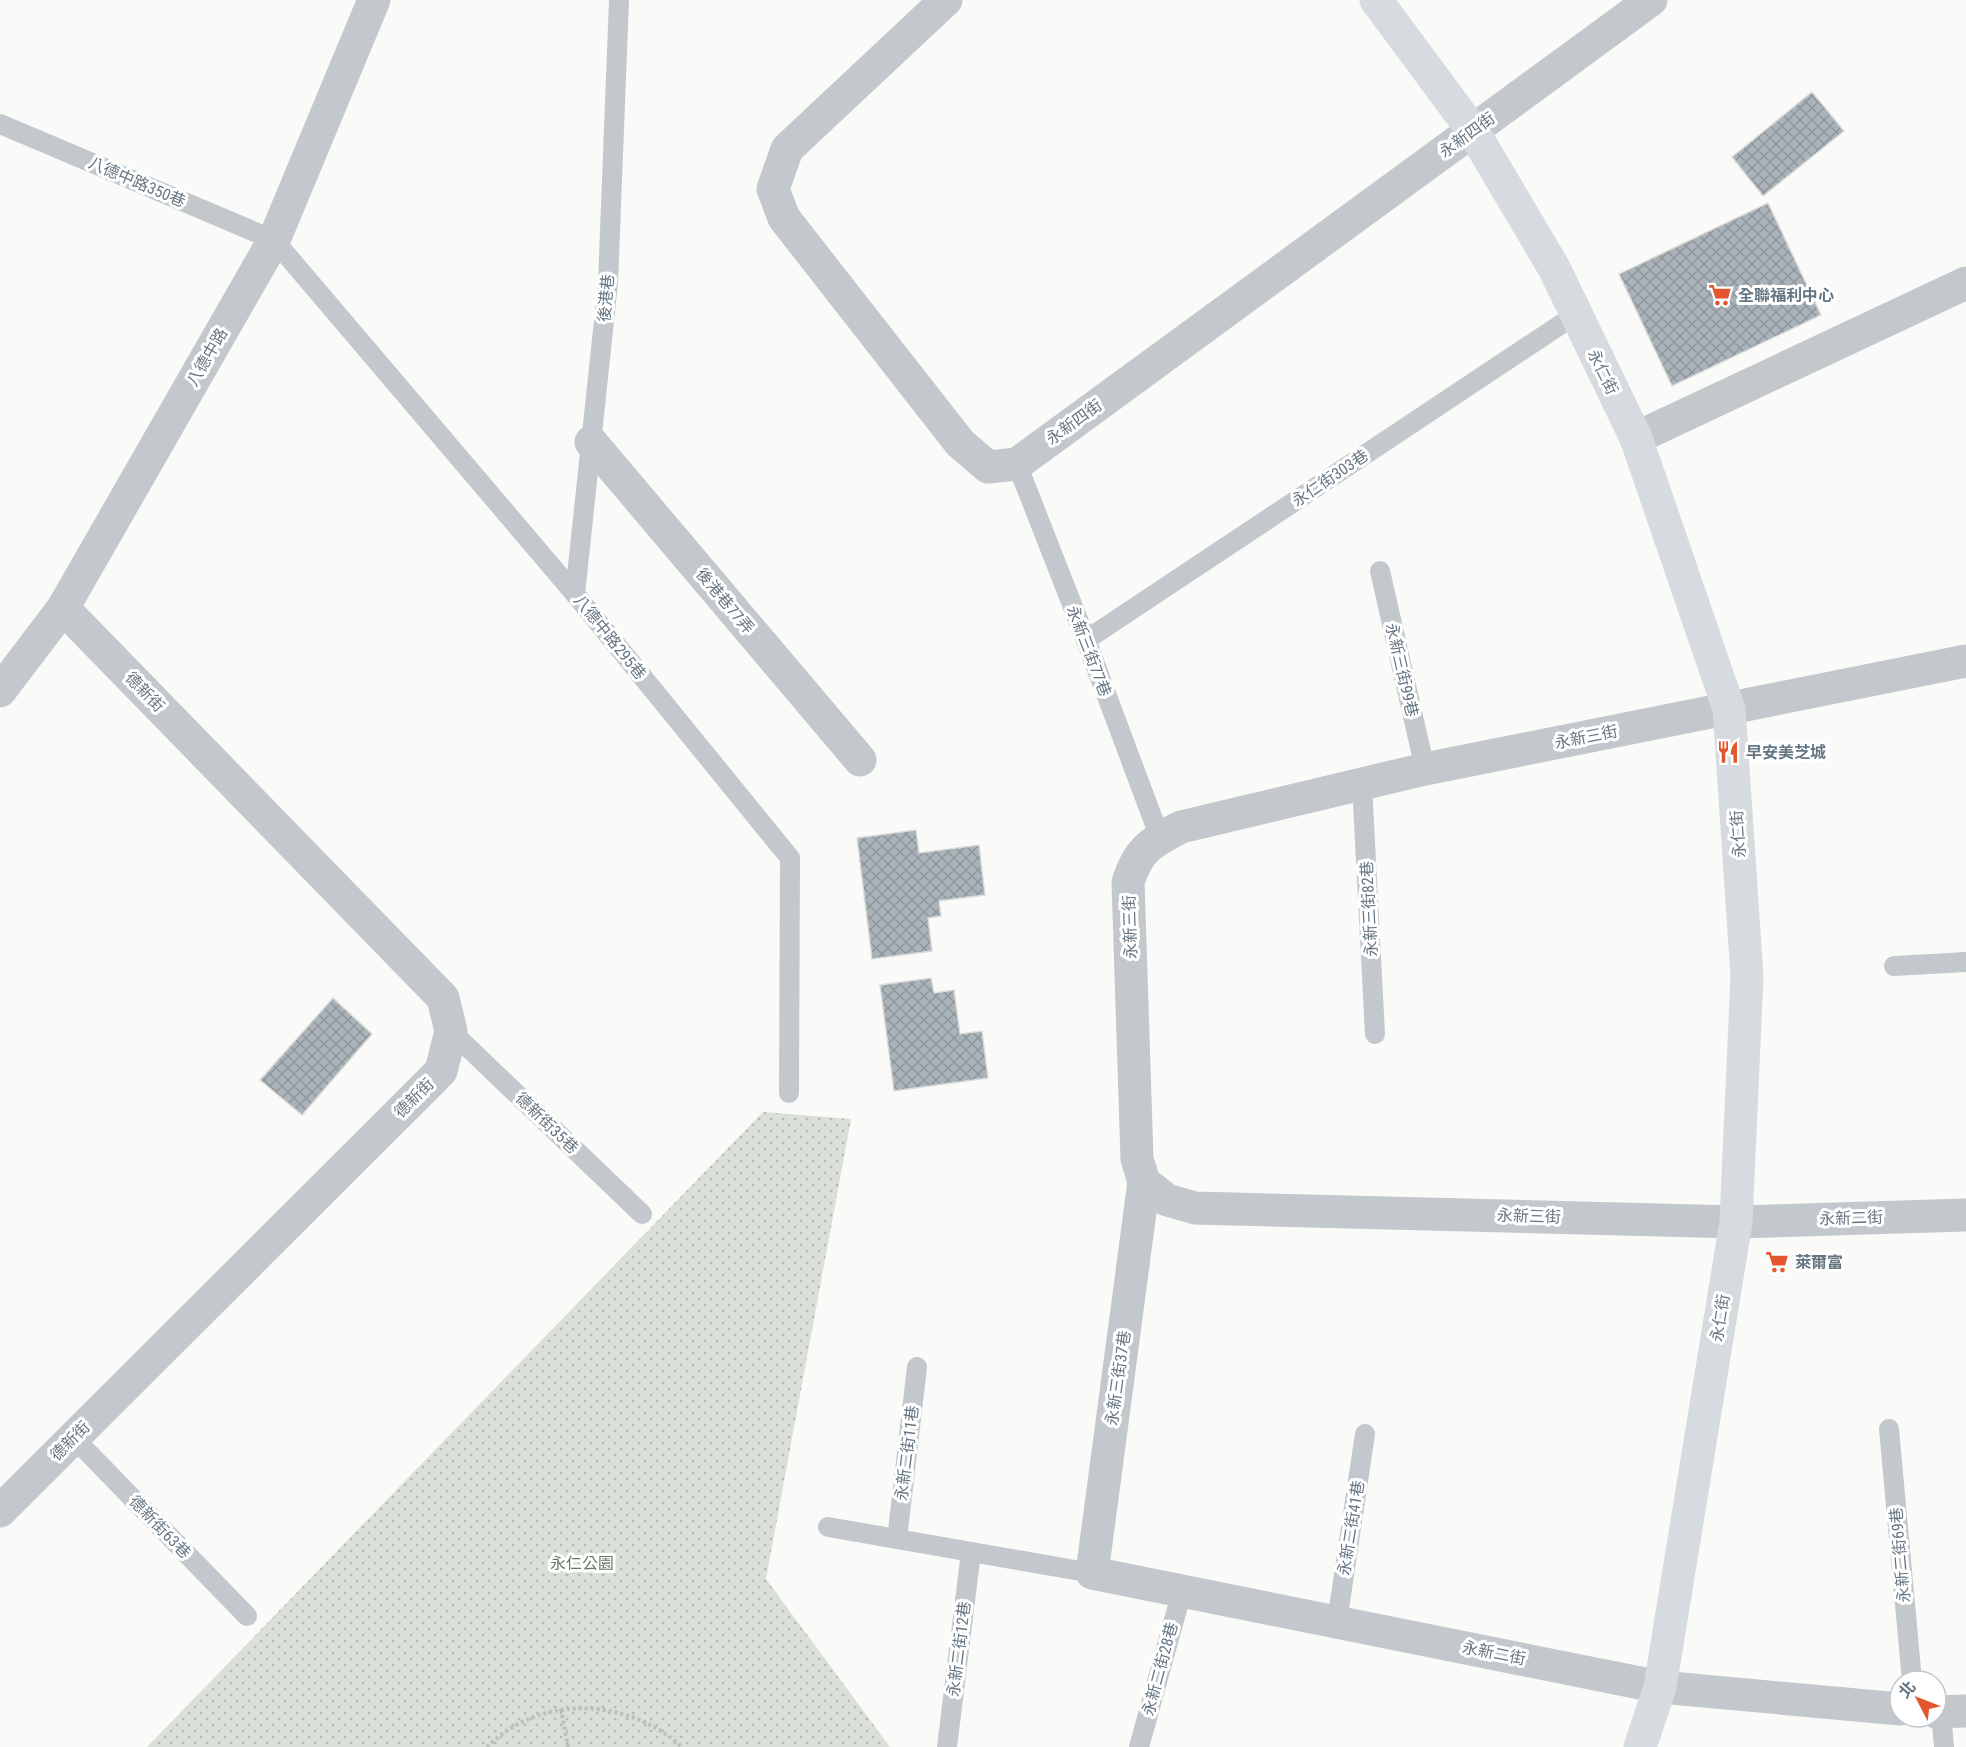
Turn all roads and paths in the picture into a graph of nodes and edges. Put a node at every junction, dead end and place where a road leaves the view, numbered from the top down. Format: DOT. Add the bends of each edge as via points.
graph roads {
  1 [pos="374,0"];
  2 [pos="619,0"];
  3 [pos="946,0"];
  4 [pos="1376,0"];
  5 [pos="1651,0"];
  6 [pos="0,124"];
  7 [pos="1473,131"];
  8 [pos="274,240"];
  9 [pos="1966,283"];
  10 [pos="1575,315"];
  11 [pos="1636,438"];
  12 [pos="591,442"];
  13 [pos="1017,464"];
  14 [pos="1380,571"];
  15 [pos="575,594"];
  16 [pos="63,608"];
  17 [pos="1086,640"];
  18 [pos="1966,661"];
  19 [pos="0,692"];
  20 [pos="1729,709"];
  21 [pos="860,760"];
  22 [pos="1425,769"];
  23 [pos="1362,784"];
  24 [pos="1160,838"];
  25 [pos="1966,962"];
  26 [pos="1894,966"];
  27 [pos="451,1031"];
  28 [pos="1375,1034"];
  29 [pos="789,1093"];
  30 [pos="1144,1182"];
  31 [pos="642,1214"];
  32 [pos="1966,1215"];
  33 [pos="1736,1222"];
  34 [pos="917,1368"];
  35 [pos="1889,1429"];
  36 [pos="1365,1434"];
  37 [pos="73,1437"];
  38 [pos="0,1511"];
  39 [pos="828,1527"];
  40 [pos="897,1539"];
  41 [pos="971,1552"];
  42 [pos="1092,1573"];
  43 [pos="1182,1591"];
  44 [pos="247,1616"];
  45 [pos="1337,1622"];
  46 [pos="1911,1669"];
  47 [pos="1660,1687"];
  48 [pos="1888,1708"];
  49 [pos="561,1709"];
  50 [pos="1946,1729"];
  51 [pos="487,1747"];
  52 [pos="568,1747"];
  53 [pos="682,1747"];
  54 [pos="947,1747"];
  55 [pos="1139,1747"];
  56 [pos="1640,1747"];
  57 [pos="1944,1747"];
  1 -- 8 [label="street, 八德中路"];
  2 -- 12 [label="lane, 後港巷" via="608,283"];
  3 -- 13 [label="street" via="787,149 773,189 784,218 960,443 988,467"];
  4 -- 7 [label="street, 永仁街"];
  5 -- 7 [label="street, 永新四街"];
  6 -- 8 [label="lane, 八德中路350巷"];
  7 -- 10 [label="street, 永仁街" via="1554,268"];
  7 -- 13 [label="street, 永新四街"];
  8 -- 15 [label="lane, 八德中路295巷"];
  8 -- 16 [label="street, 八德中路"];
  9 -- 11 [label="street"];
  10 -- 11 [label="street, 永仁街"];
  10 -- 17 [label="lane, 永仁街303巷"];
  11 -- 20 [label="street, 永仁街"];
  12 -- 15 [label="lane, 後港巷"];
  12 -- 21 [label="street, 後港巷77弄"];
  13 -- 17 [label="lane, 永新三街77巷"];
  14 -- 22 [label="lane, 永新三街99巷"];
  15 -- 29 [label="lane, 八德中路295巷" via="790,858"];
  16 -- 19 [label="street, 八德中路"];
  16 -- 27 [label="street, 德新街" via="442,998"];
  17 -- 24 [label="lane, 永新三街77巷"];
  18 -- 20 [label="street, 永新三街"];
  20 -- 22 [label="street, 永新三街"];
  20 -- 33 [label="street, 永仁街" via="1747,976"];
  22 -- 23 [label="street, 永新三街"];
  23 -- 24 [label="street, 永新三街" via="1181,827"];
  23 -- 28 [label="lane, 永新三街82巷"];
  24 -- 30 [label="street, 永新三街" via="1135,862 1128,882 1137,1159"];
  25 -- 26 [label="lane"];
  27 -- 31 [label="lane, 德新街35巷"];
  27 -- 37 [label="street, 德新街" via="441,1071"];
  30 -- 33 [label="street, 永新三街" via="1167,1200 1195,1208"];
  30 -- 42 [label="street, 永新三街37巷"];
  32 -- 33 [label="street, 永新二街"];
  33 -- 47 [label="street, 永仁街"];
  34 -- 40 [label="lane, 永新二街11巷"];
  35 -- 46 [label="lane, 永新二街69巷"];
  36 -- 45 [label="lane, 永新二街41巷"];
  37 -- 38 [label="street, 德新街"];
  37 -- 44 [label="lane, 德新街63巷"];
  39 -- 40 [label="lane"];
  40 -- 41 [label="lane"];
  41 -- 42 [label="lane"];
  41 -- 54 [label="lane, 永新二街12巷"];
  42 -- 43 [label="street, 永新二街"];
  43 -- 45 [label="street, 永新二街"];
  43 -- 55 [label="lane, 永新二街28巷"];
  45 -- 47 [label="street, 永新二街"];
  47 -- 48 [label="street, 永新二街"];
  47 -- 56 [label="street, 永仁街"];
  49 -- 51 [label="path" via="523,1722"];
  49 -- 52 [label="path"];
  49 -- 53 [label="path" via="598,1708 633,1716 666,1732"];
  50 -- 57 [label="lane"];
}
